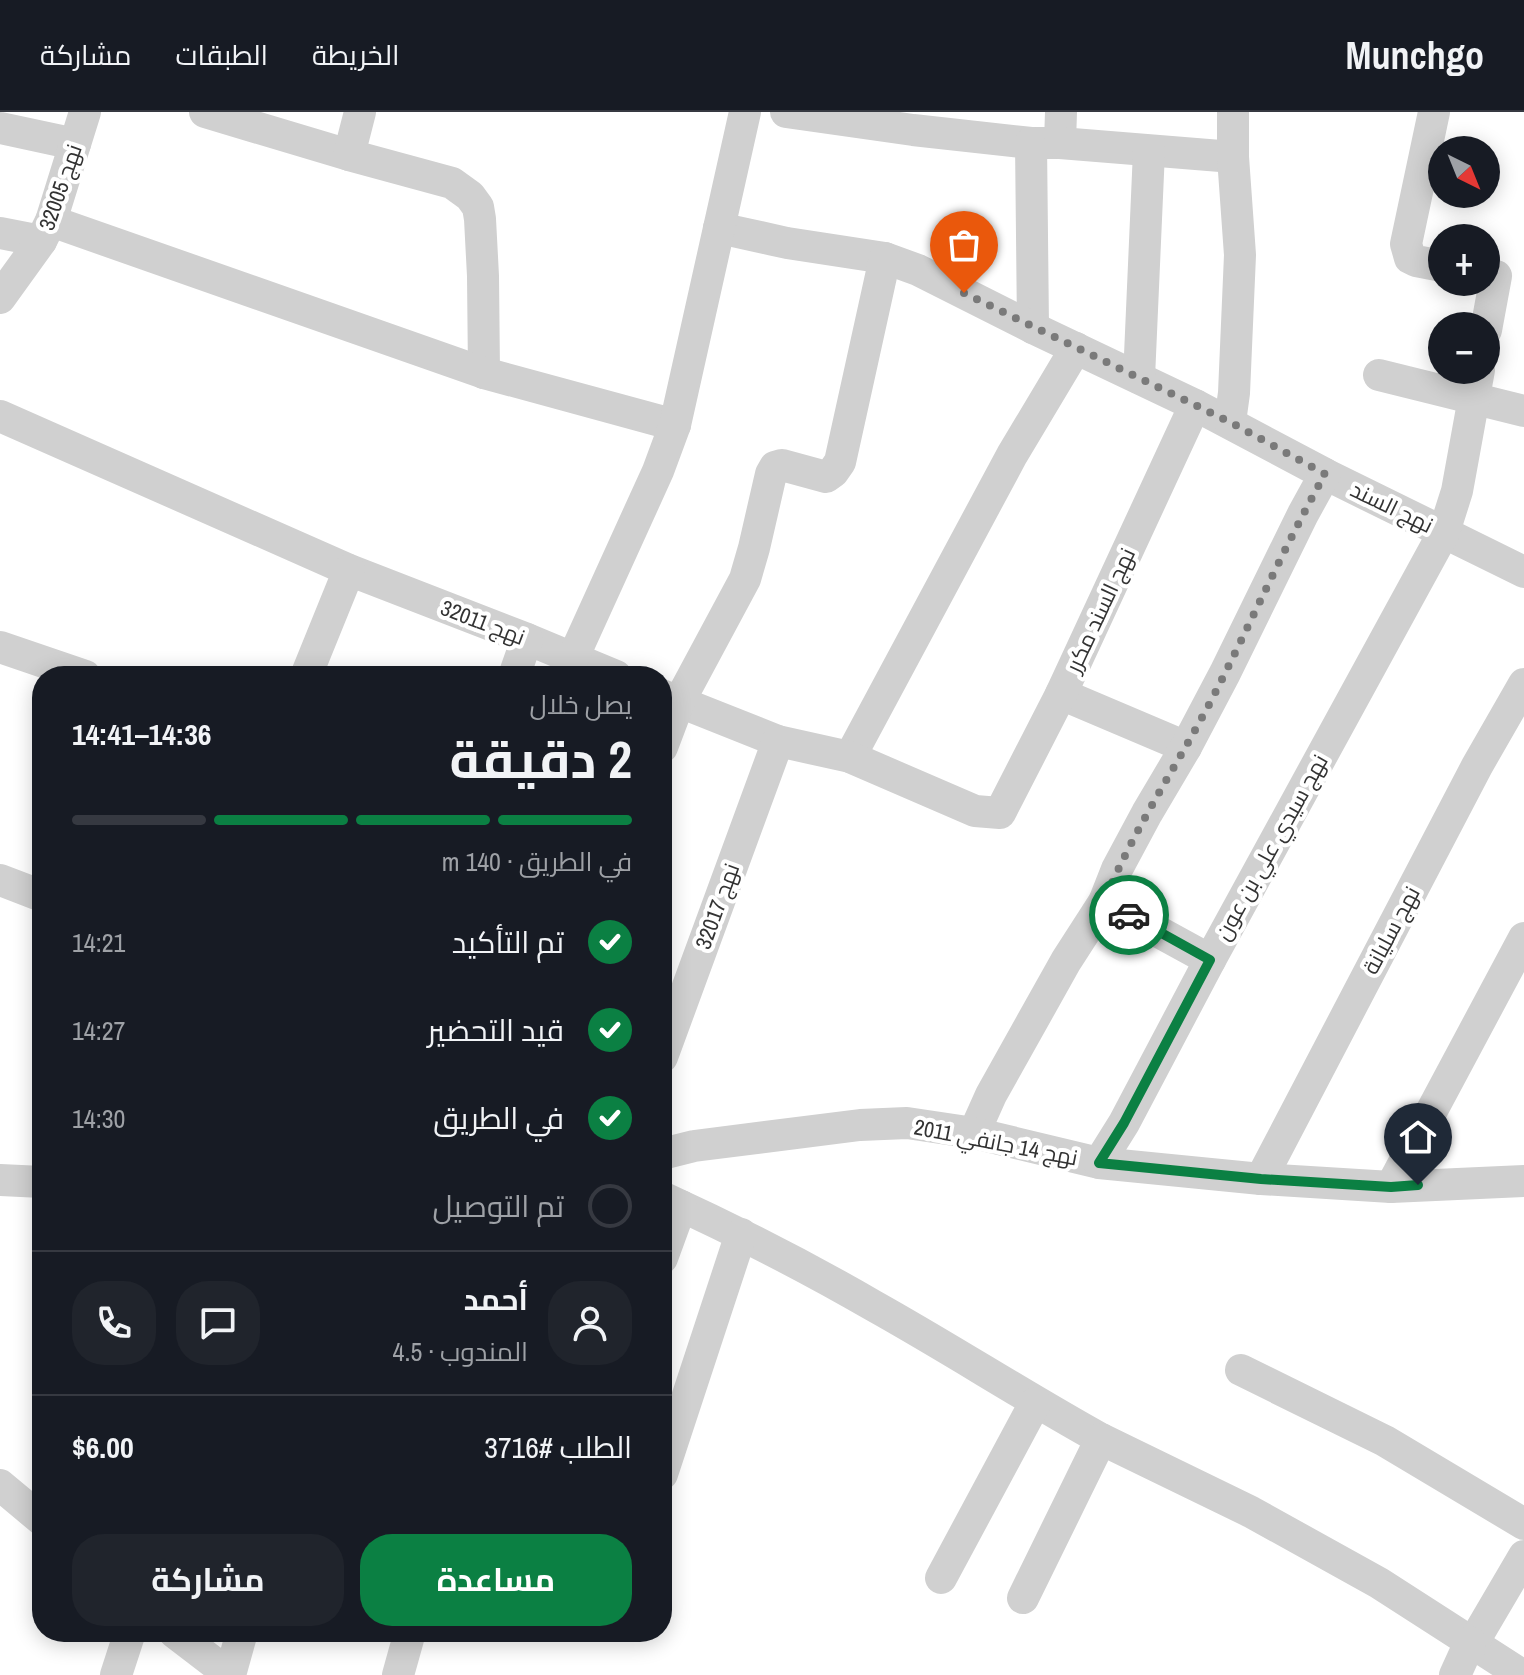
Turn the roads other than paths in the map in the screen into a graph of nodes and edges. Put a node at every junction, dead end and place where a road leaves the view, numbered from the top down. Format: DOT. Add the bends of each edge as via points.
graph roads {
  1 [pos="85,112"];
  2 [pos="205,112"];
  3 [pos="360,112"];
  4 [pos="745,112"];
  5 [pos="786,112"];
  6 [pos="1233,112"];
  7 [pos="1434,112"];
  8 [pos="913,121"];
  9 [pos="0,128"];
  10 [pos="1051,133"];
  11 [pos="75,144"];
  12 [pos="1149,151"];
  13 [pos="349,155"];
  14 [pos="1233,157"];
  15 [pos="719,228"];
  16 [pos="46,231"];
  17 [pos="0,233"];
  18 [pos="885,258"];
  19 [pos="1428,263"];
  20 [pos="1502,278"];
  21 [pos="0,298"];
  22 [pos="1492,312"];
  23 [pos="1033,328"];
  24 [pos="1076,348"];
  25 [pos="484,373"];
  26 [pos="1379,375"];
  27 [pos="1139,378"];
  28 [pos="1428,380"];
  29 [pos="1476,384"];
  30 [pos="1195,405"];
  31 [pos="1524,411"];
  32 [pos="0,416"];
  33 [pos="1230,422"];
  34 [pos="675,425"];
  35 [pos="1325,474"];
  36 [pos="1444,532"];
  37 [pos="349,570"];
  38 [pos="1524,572"];
  39 [pos="527,639"];
  40 [pos="0,647"];
  41 [pos="573,658"];
  42 [pos="56,666"];
  43 [pos="310,666"];
  44 [pos="518,666"];
  45 [pos="592,666"];
  46 [pos="1524,684"];
  47 [pos="1061,694"];
  48 [pos="672,696"];
  49 [pos="672,700"];
  50 [pos="1186,747"];
  51 [pos="775,748"];
  52 [pos="850,757"];
  53 [pos="0,880"];
  54 [pos="32,892"];
  55 [pos="1104,902"];
  56 [pos="1524,938"];
  57 [pos="1210,960"];
  58 [pos="672,1030"];
  59 [pos="974,1133"];
  60 [pos="672,1152"];
  61 [pos="1099,1163"];
  62 [pos="1261,1179"];
  63 [pos="0,1180"];
  64 [pos="1524,1181"];
  65 [pos="32,1182"];
  66 [pos="1391,1187"];
  67 [pos="672,1201"];
  68 [pos="741,1234"];
  69 [pos="1241,1370"];
  70 [pos="1035,1403"];
  71 [pos="1101,1439"];
  72 [pos="672,1444"];
  73 [pos="0,1485"];
  74 [pos="32,1512"];
  75 [pos="1524,1524"];
  76 [pos="1524,1556"];
  77 [pos="941,1578"];
  78 [pos="1023,1598"];
  79 [pos="127,1642"];
  80 [pos="187,1642"];
  81 [pos="239,1642"];
  82 [pos="407,1642"];
  83 [pos="1472,1642"];
  84 [pos="116,1675"];
  85 [pos="230,1675"];
  86 [pos="398,1675"];
  87 [pos="1455,1675"];
  88 [pos="1522,1675"];
  1 -- 11 [label="street, نهج 32005"];
  2 -- 13 [label="street"];
  3 -- 13 [label="street"];
  4 -- 15 [label="street"];
  5 -- 8 [label="street"];
  6 -- 14 [label="street"];
  7 -- 19 [label="street" via="1406,244 1410,258"];
  8 -- 10 [label="street"];
  9 -- 11 [label="street"];
  10 -- 12 [label="street"];
  10 -- 23 [label="street"];
  11 -- 16 [label="street, نهج 32005"];
  12 -- 14 [label="street"];
  12 -- 27 [label="street"];
  13 -- 25 [label="street" via="452,183 478,207"];
  14 -- 33 [label="street" via="1240,255"];
  15 -- 18 [label="street, نهج السند"];
  15 -- 34 [label="street"];
  16 -- 17 [label="street"];
  16 -- 21 [label="street, نهج 32005"];
  16 -- 25 [label="street"];
  18 -- 23 [label="street, نهج السند"];
  18 -- 48 [label="street" via="840,462 826,477 775,467 745,579"];
  20 -- 22 [label="street"];
  23 -- 24 [label="street, نهج السند"];
  24 -- 27 [label="street, نهج السند"];
  24 -- 52 [label="street" via="1012,455"];
  25 -- 34 [label="street"];
  26 -- 28 [label="street"];
  27 -- 30 [label="street, نهج السند"];
  29 -- 31 [label="street"];
  29 -- 36 [label="street, نهج سيدي علي بن عون" via="1457,491"];
  30 -- 33 [label="street, نهج السند"];
  30 -- 47 [label="street, نهج السند مكرر"];
  32 -- 37 [label="street, نهج 32011"];
  33 -- 35 [label="street, نهج السند"];
  34 -- 41 [label="street"];
  35 -- 36 [label="street, نهج السند"];
  35 -- 50 [label="street"];
  36 -- 38 [label="street, نهج السند"];
  36 -- 57 [label="street, نهج سيدي علي بن عون"];
  37 -- 39 [label="street, نهج 32011"];
  37 -- 43 [label="street"];
  39 -- 41 [label="street, نهج 32011"];
  39 -- 44 [label="street"];
  40 -- 42 [label="street"];
  41 -- 45 [label="street, نهج 32011"];
  46 -- 62 [label="street, نهج سليانة"];
  47 -- 50 [label="street"];
  47 -- 52 [label="street, نهج السند مكرر" via="1000,813 975,811"];
  49 -- 51 [label="street"];
  50 -- 55 [label="street"];
  51 -- 52 [label="street"];
  51 -- 58 [label="street, نهج 32017"];
  53 -- 54 [label="street"];
  55 -- 57 [label="street"];
  55 -- 59 [label="street" via="1051,988"];
  56 -- 66 [label="street"];
  57 -- 61 [label="street, نهج سيدي علي بن عون"];
  59 -- 60 [label="street, نهج 14 جانفي 2011" via="907,1123 860,1125"];
  59 -- 61 [label="street, نهج 14 جانفي 2011"];
  61 -- 62 [label="street, نهج 14 جانفي 2011"];
  62 -- 66 [label="street, نهج 14 جانفي 2011"];
  63 -- 65 [label="street"];
  64 -- 66 [label="street, نهج 14 جانفي 2011"];
  67 -- 68 [label="street"];
  68 -- 70 [label="street"];
  68 -- 72 [label="street"];
  69 -- 75 [label="street" via="1385,1441"];
  70 -- 71 [label="street"];
  70 -- 77 [label="street"];
  71 -- 78 [label="street"];
  71 -- 83 [label="street" via="1264,1519"];
  73 -- 74 [label="street"];
  76 -- 83 [label="street"];
  79 -- 84 [label="street"];
  80 -- 85 [label="street"];
  81 -- 85 [label="street"];
  82 -- 86 [label="street"];
  83 -- 87 [label="street"];
  83 -- 88 [label="street"];
}
